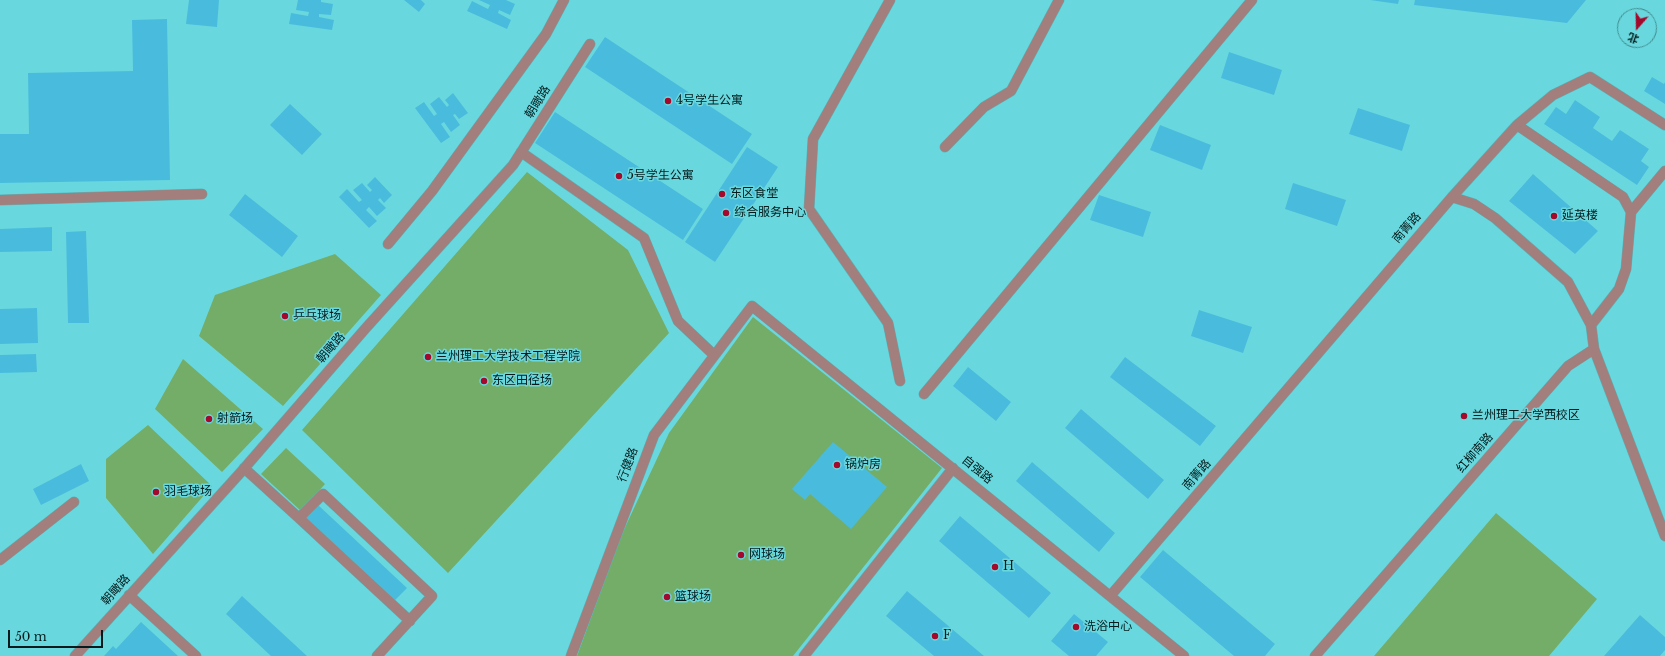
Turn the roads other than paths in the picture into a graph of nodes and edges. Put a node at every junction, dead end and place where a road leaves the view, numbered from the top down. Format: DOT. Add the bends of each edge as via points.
graph roads {
  1 [pos="564,0"];
  2 [pos="890,0"];
  3 [pos="1059,0"];
  4 [pos="1252,0"];
  5 [pos="590,44"];
  6 [pos="1517,124"];
  7 [pos="1665,125"];
  8 [pos="945,147"];
  9 [pos="521,152"];
  10 [pos="1665,171"];
  11 [pos="202,194"];
  12 [pos="1452,197"];
  13 [pos="0,200"];
  14 [pos="1631,212"];
  15 [pos="388,244"];
  16 [pos="752,306"];
  17 [pos="1591,325"];
  18 [pos="1594,348"];
  19 [pos="714,355"];
  20 [pos="900,381"];
  21 [pos="924,394"];
  22 [pos="244,468"];
  23 [pos="953,468"];
  24 [pos="74,502"];
  25 [pos="299,518"];
  26 [pos="1665,536"];
  27 [pos="0,560"];
  28 [pos="129,595"];
  29 [pos="1111,595"];
  30 [pos="410,621"];
  31 [pos="75,656"];
  32 [pos="196,656"];
  33 [pos="377,656"];
  34 [pos="571,656"];
  35 [pos="804,656"];
  36 [pos="1184,656"];
  37 [pos="1315,656"];
  1 -- 15 [label="street" via="546,34 432,191"];
  2 -- 20 [label="street" via="813,139 809,209 888,323"];
  3 -- 8 [label="street" via="1011,91 984,107"];
  4 -- 21 [label="street"];
  5 -- 9 [label="street, 朝瞰路"];
  6 -- 7 [label="street, 南菁路" via="1554,95 1590,77"];
  6 -- 12 [label="street, 南菁路"];
  6 -- 14 [label="street" via="1624,196"];
  9 -- 19 [label="street" via="644,238 678,321"];
  9 -- 22 [label="street, 朝瞰路" via="513,165"];
  10 -- 14 [label="street"];
  11 -- 13 [label="street"];
  12 -- 17 [label="street" via="1474,204 1495,218 1568,282"];
  12 -- 29 [label="street, 南菁路"];
  14 -- 17 [label="street" via="1626,270 1619,289"];
  16 -- 19 [label="street, 行健路"];
  16 -- 23 [label="street, 自强路"];
  17 -- 18 [label="street"];
  18 -- 26 [label="street"];
  18 -- 37 [label="street, 红柳南路" via="1568,366"];
  19 -- 34 [label="street, 行健路" via="654,435"];
  22 -- 25 [label="street"];
  22 -- 28 [label="street, 朝瞰路"];
  23 -- 29 [label="street, 自强路"];
  23 -- 35 [label="street"];
  24 -- 27 [label="street"];
  25 -- 30 [label="street"];
  25 -- 30 [label="street" via="323,494 432,596"];
  28 -- 31 [label="street, 朝瞰路"];
  28 -- 32 [label="street"];
  29 -- 36 [label="street, 自强路"];
  30 -- 33 [label="street"];
}
